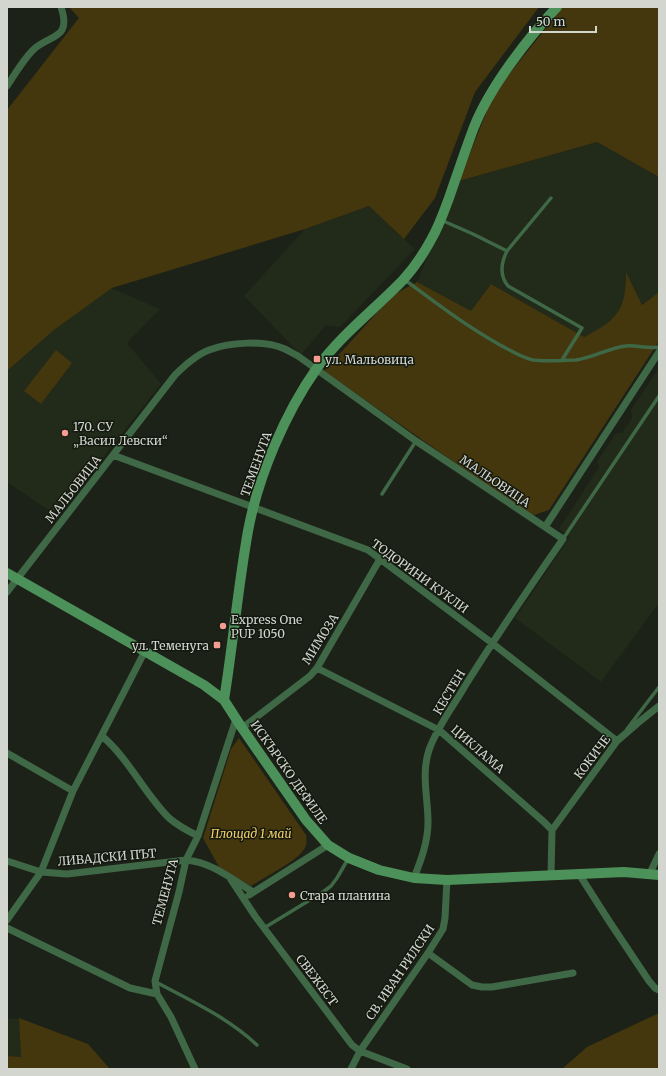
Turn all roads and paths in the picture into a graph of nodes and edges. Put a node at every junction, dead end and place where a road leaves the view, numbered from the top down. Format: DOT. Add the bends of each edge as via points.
graph roads {
  1 [pos="61,7"];
  2 [pos="557,7"];
  3 [pos="7,86"];
  4 [pos="552,198"];
  5 [pos="440,220"];
  6 [pos="507,251"];
  7 [pos="404,279"];
  8 [pos="659,347"];
  9 [pos="659,352"];
  10 [pos="562,360"];
  11 [pos="316,369"];
  12 [pos="659,396"];
  13 [pos="416,441"];
  14 [pos="113,455"];
  15 [pos="382,494"];
  16 [pos="254,507"];
  17 [pos="545,527"];
  18 [pos="563,540"];
  19 [pos="380,559"];
  20 [pos="7,573"];
  21 [pos="17,579"];
  22 [pos="7,592"];
  23 [pos="492,643"];
  24 [pos="145,651"];
  25 [pos="317,668"];
  26 [pos="659,687"];
  27 [pos="224,700"];
  28 [pos="659,706"];
  29 [pos="239,724"];
  30 [pos="439,730"];
  31 [pos="102,736"];
  32 [pos="617,741"];
  33 [pos="7,753"];
  34 [pos="73,791"];
  35 [pos="552,830"];
  36 [pos="198,836"];
  37 [pos="328,845"];
  38 [pos="659,854"];
  39 [pos="349,858"];
  40 [pos="186,860"];
  41 [pos="7,861"];
  42 [pos="41,872"];
  43 [pos="579,874"];
  44 [pos="655,874"];
  45 [pos="552,875"];
  46 [pos="230,878"];
  47 [pos="414,878"];
  48 [pos="447,880"];
  49 [pos="253,892"];
  50 [pos="244,898"];
  51 [pos="7,920"];
  52 [pos="7,928"];
  53 [pos="264,928"];
  54 [pos="428,954"];
  55 [pos="573,973"];
  56 [pos="155,981"];
  57 [pos="659,990"];
  58 [pos="157,994"];
  59 [pos="257,1045"];
  60 [pos="360,1051"];
  61 [pos="195,1069"];
  62 [pos="350,1069"];
  63 [pos="407,1069"];
  1 -- 3 [label="street" via="64,25 61,32 33,51"];
  2 -- 5 [label="street, ТЕМЕНУГА" via="489,96"];
  4 -- 6 [label="lane"];
  5 -- 6 [label="lane"];
  5 -- 7 [label="street, ТЕМЕНУГА" via="434,236"];
  6 -- 10 [label="lane" via="502,261 502,272 503,280 508,286 582,328"];
  7 -- 10 [label="lane" via="454,317 506,348 533,360"];
  7 -- 11 [label="street, ТЕМЕНУГА" via="332,348"];
  8 -- 10 [label="lane" via="627,346 609,349 589,357"];
  9 -- 17 [label="street"];
  11 -- 13 [label="street, МАЛЬОВИЦА"];
  11 -- 14 [label="street, МАЛЬОВИЦА" via="284,348 249,343 231,344 209,350 190,361 175,375"];
  11 -- 16 [label="street, ТЕМЕНУГА" via="276,441"];
  12 -- 18 [label="lane"];
  13 -- 15 [label="lane"];
  13 -- 17 [label="street, МАЛЬОВИЦА"];
  14 -- 16 [label="street, ТОДОРИНИ КУКЛИ"];
  14 -- 21 [label="street, МАЛЬОВИЦА"];
  16 -- 19 [label="street, ТОДОРИНИ КУКЛИ" via="352,543"];
  16 -- 27 [label="street, ТЕМЕНУГА" via="248,530"];
  17 -- 18 [label="street, МАЛЬОВИЦА"];
  18 -- 23 [label="street, КЕСТЕН"];
  19 -- 23 [label="street, ТОДОРИНИ КУКЛИ"];
  19 -- 25 [label="street, МИМОЗА"];
  20 -- 21 [label="street, ИСКЪРСКО ДЕФИЛЕ"];
  21 -- 22 [label="street, МАЛЬОВИЦА"];
  21 -- 24 [label="street, ИСКЪРСКО ДЕФИЛЕ"];
  23 -- 30 [label="street, КЕСТЕН"];
  23 -- 32 [label="street, ТОДОРИНИ КУКЛИ"];
  24 -- 27 [label="street, ИСКЪРСКО ДЕФИЛЕ" via="204,685"];
  24 -- 31 [label="street"];
  25 -- 29 [label="street, МИМОЗА" via="310,676"];
  25 -- 30 [label="street, ЦИКЛАМА"];
  26 -- 32 [label="lane"];
  27 -- 29 [label="street, ИСКЪРСКО ДЕФИЛЕ"];
  28 -- 32 [label="street, КОКИЧЕ"];
  29 -- 36 [label="street, ТЕМЕНУГА"];
  29 -- 37 [label="street, ИСКЪРСКО ДЕФИЛЕ" via="306,820"];
  30 -- 35 [label="street, ЦИКЛАМА"];
  30 -- 47 [label="street, КЕСТЕН" via="429,749 426,763 427,840"];
  31 -- 34 [label="street"];
  31 -- 36 [label="street" via="112,744 170,819"];
  32 -- 35 [label="street, КОКИЧЕ"];
  33 -- 34 [label="street"];
  34 -- 42 [label="street"];
  35 -- 45 [label="street"];
  36 -- 40 [label="street, ТЕМЕНУГА"];
  37 -- 39 [label="street, ИСКЪРСКО ДЕФИЛЕ"];
  37 -- 49 [label="street"];
  38 -- 44 [label="street"];
  39 -- 47 [label="street, ИСКЪРСКО ДЕФИЛЕ" via="379,870"];
  39 -- 53 [label="lane" via="323,892"];
  40 -- 42 [label="street, ЛИВАДСКИ ПЪТ" via="67,874"];
  40 -- 46 [label="street" via="206,865"];
  40 -- 56 [label="street, ТЕМЕНУГА"];
  41 -- 42 [label="street, ЛИВАДСКИ ПЪТ"];
  42 -- 51 [label="street"];
  43 -- 44 [label="street, ИСКЪРСКО ДЕФИЛЕ"];
  43 -- 45 [label="street, ИСКЪРСКО ДЕФИЛЕ"];
  43 -- 57 [label="street" via="646,976"];
  45 -- 48 [label="street, ИСКЪРСКО ДЕФИЛЕ"];
  46 -- 49 [label="street"];
  46 -- 50 [label="street, СВЕЖЕСТ"];
  47 -- 48 [label="street, ИСКЪРСКО ДЕФИЛЕ"];
  48 -- 54 [label="street, СВ. ИВАН РИЛСКИ" via="443,929"];
  49 -- 50 [label="street"];
  50 -- 53 [label="street, СВЕЖЕСТ"];
  52 -- 58 [label="street" via="130,988"];
  53 -- 60 [label="street, СВЕЖЕСТ" via="345,1037"];
  54 -- 55 [label="street" via="472,985 482,987"];
  54 -- 60 [label="street, СВ. ИВАН РИЛСКИ"];
  56 -- 58 [label="street, ТЕМЕНУГА"];
  56 -- 59 [label="lane" via="227,1021"];
  58 -- 61 [label="street, ТЕМЕНУГА" via="171,1017"];
  60 -- 62 [label="street, СВ. ИВАН РИЛСКИ"];
  60 -- 63 [label="street, СВЕЖЕСТ"];
}
